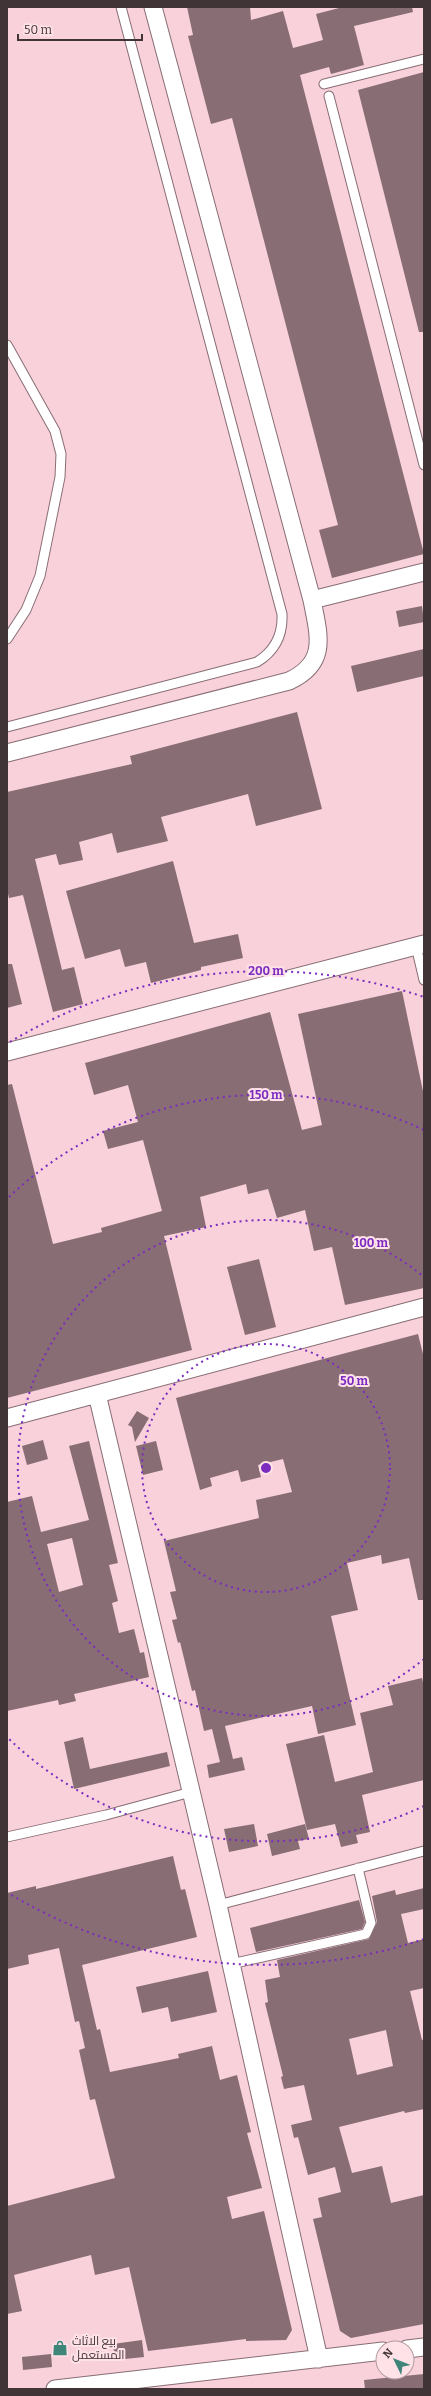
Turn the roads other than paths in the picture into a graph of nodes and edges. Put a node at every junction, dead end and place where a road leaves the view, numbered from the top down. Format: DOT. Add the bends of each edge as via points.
graph roads {
  1 [pos="121,7"];
  2 [pos="153,7"];
  3 [pos="424,59"];
  4 [pos="324,84"];
  5 [pos="329,96"];
  6 [pos="7,345"];
  7 [pos="424,466"];
  8 [pos="424,572"];
  9 [pos="312,600"];
  10 [pos="7,639"];
  11 [pos="7,727"];
  12 [pos="7,753"];
  13 [pos="420,945"];
  14 [pos="424,980"];
  15 [pos="7,1052"];
  16 [pos="424,1307"];
  17 [pos="97,1394"];
  18 [pos="7,1418"];
  19 [pos="191,1792"];
  20 [pos="7,1837"];
  21 [pos="424,1850"];
  22 [pos="358,1868"];
  23 [pos="218,1905"];
  24 [pos="231,1964"];
  25 [pos="375,2352"];
  26 [pos="319,2359"];
  27 [pos="55,2389"];
  1 -- 11 [label="lane" via="282,614 282,631 270,652 257,662"];
  2 -- 9 [label="street"];
  3 -- 4 [label="lane"];
  5 -- 7 [label="lane"];
  6 -- 10 [label="lane" via="55,431 61,465 40,576 26,610"];
  8 -- 9 [label="street"];
  9 -- 12 [label="street" via="319,644 310,667 300,676 289,681"];
  13 -- 14 [label="lane"];
  13 -- 15 [label="street"];
  16 -- 17 [label="street"];
  17 -- 18 [label="street"];
  17 -- 19 [label="street"];
  19 -- 20 [label="lane" via="106,1815"];
  19 -- 23 [label="street"];
  21 -- 22 [label="lane"];
  22 -- 23 [label="lane"];
  22 -- 24 [label="lane" via="371,1923 366,1934"];
  23 -- 24 [label="street"];
  24 -- 26 [label="street"];
  25 -- 26 [label="street"];
  26 -- 27 [label="street"];
}
